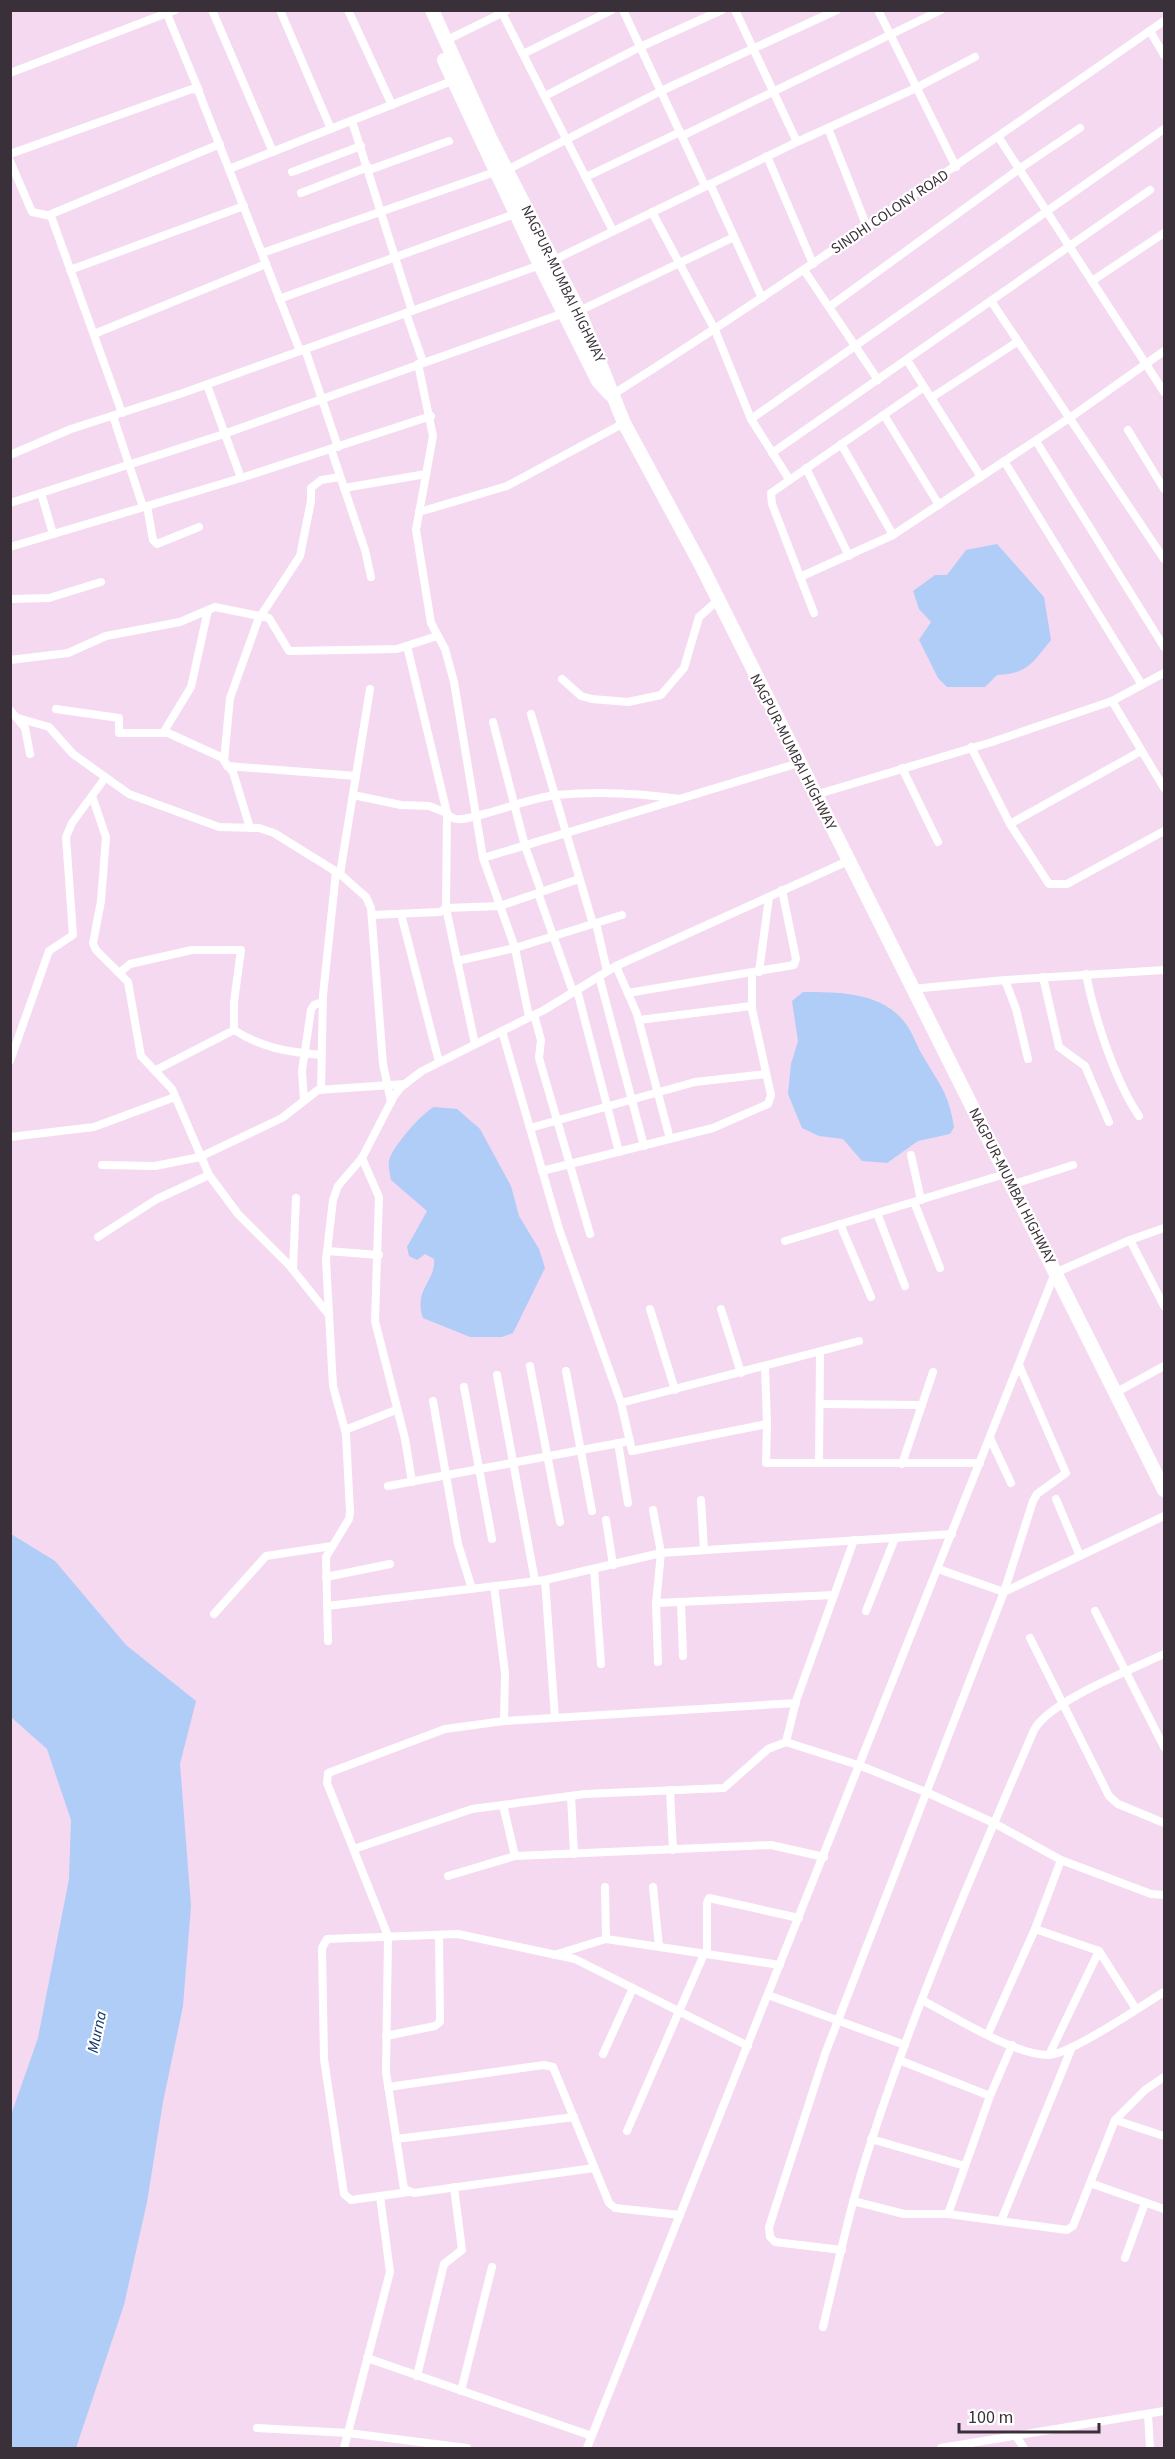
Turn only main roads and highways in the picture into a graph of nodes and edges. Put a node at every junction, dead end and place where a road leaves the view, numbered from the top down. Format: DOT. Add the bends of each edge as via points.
graph roads {
  1 [pos="422,10"];
  2 [pos="432,10"];
  3 [pos="458,79"];
  4 [pos="500,172"];
  5 [pos="611,396"];
  6 [pos="1164,1490"];
  1 -- 3 [label="highway"];
  2 -- 3 [label="highway"];
  3 -- 4 [label="highway"];
  4 -- 5 [label="highway" via="540,265 598,381"];
  4 -- 5 [label="highway, NAGPUR-MUMBAI HIGHWAY" via="554,260 607,377"];
  5 -- 6 [label="highway, NAGPUR-MUMBAI HIGHWAY"];
}
